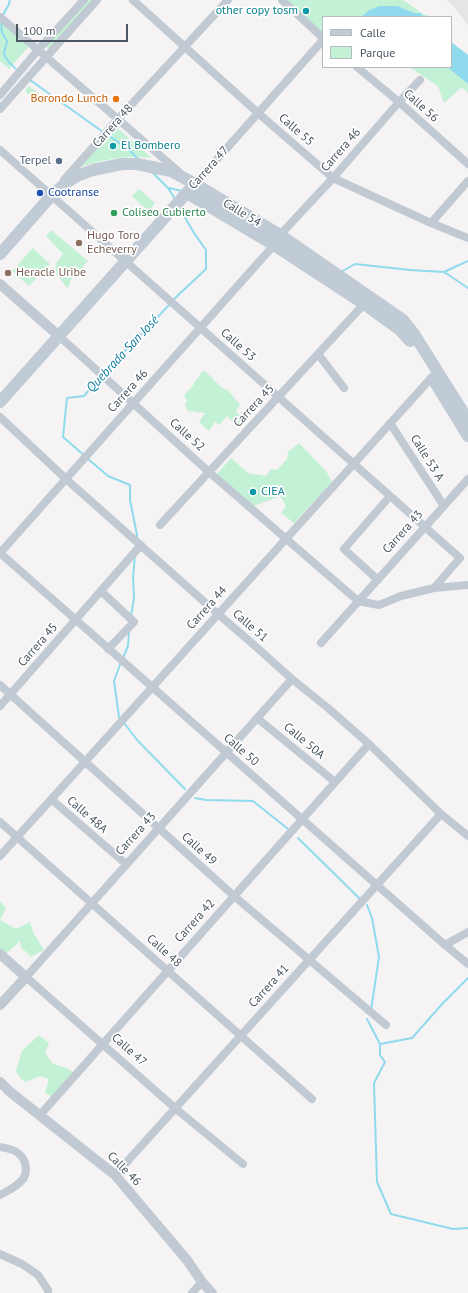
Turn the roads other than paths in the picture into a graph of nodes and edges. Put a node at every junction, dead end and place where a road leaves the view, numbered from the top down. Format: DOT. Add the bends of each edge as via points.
graph roads {
  1 [pos="84,0"];
  2 [pos="97,0"];
  3 [pos="133,0"];
  4 [pos="228,0"];
  5 [pos="282,0"];
  6 [pos="0,17"];
  7 [pos="322,38"];
  8 [pos="322,40"];
  9 [pos="185,47"];
  10 [pos="38,50"];
  11 [pos="46,57"];
  12 [pos="358,68"];
  13 [pos="420,80"];
  14 [pos="0,95"];
  15 [pos="399,102"];
  16 [pos="0,109"];
  17 [pos="258,113"];
  18 [pos="118,120"];
  19 [pos="0,150"];
  20 [pos="468,164"];
  21 [pos="333,178"];
  22 [pos="468,181"];
  23 [pos="191,189"];
  24 [pos="51,196"];
  25 [pos="431,223"];
  26 [pos="468,238"];
  27 [pos="277,240"];
  28 [pos="0,254"];
  29 [pos="126,262"];
  30 [pos="0,284"];
  31 [pos="364,304"];
  32 [pos="200,328"];
  33 [pos="59,336"];
  34 [pos="318,354"];
  35 [pos="432,377"];
  36 [pos="344,388"];
  37 [pos="278,397"];
  38 [pos="0,402"];
  39 [pos="133,404"];
  40 [pos="0,417"];
  41 [pos="468,420"];
  42 [pos="390,423"];
  43 [pos="468,436"];
  44 [pos="354,464"];
  45 [pos="209,472"];
  46 [pos="66,479"];
  47 [pos="468,479"];
  48 [pos="390,496"];
  49 [pos="444,506"];
  50 [pos="160,525"];
  51 [pos="425,527"];
  52 [pos="286,539"];
  53 [pos="141,546"];
  54 [pos="0,553"];
  55 [pos="378,580"];
  56 [pos="468,585"];
  57 [pos="434,588"];
  58 [pos="101,591"];
  59 [pos="358,601"];
  60 [pos="218,614"];
  61 [pos="76,620"];
  62 [pos="321,643"];
  63 [pos="108,649"];
  64 [pos="292,679"];
  65 [pos="0,685"];
  66 [pos="151,688"];
  67 [pos="10,694"];
  68 [pos="0,706"];
  69 [pos="257,718"];
  70 [pos="369,744"];
  71 [pos="226,752"];
  72 [pos="85,761"];
  73 [pos="335,782"];
  74 [pos="51,799"];
  75 [pos="441,814"];
  76 [pos="301,820"];
  77 [pos="0,822"];
  78 [pos="158,828"];
  79 [pos="468,836"];
  80 [pos="17,837"];
  81 [pos="0,856"];
  82 [pos="126,864"];
  83 [pos="376,885"];
  84 [pos="234,896"];
  85 [pos="92,903"];
  86 [pos="468,932"];
  87 [pos="445,945"];
  88 [pos="0,954"];
  89 [pos="309,960"];
  90 [pos="468,964"];
  91 [pos="168,970"];
  92 [pos="26,977"];
  93 [pos="0,1005"];
  94 [pos="386,1025"];
  95 [pos="241,1035"];
  96 [pos="103,1044"];
  97 [pos="0,1082"];
  98 [pos="312,1099"];
  99 [pos="175,1108"];
  100 [pos="40,1115"];
  101 [pos="0,1146"];
  102 [pos="243,1164"];
  103 [pos="114,1175"];
  104 [pos="0,1195"];
  105 [pos="0,1254"];
  106 [pos="202,1282"];
  107 [pos="48,1293"];
  108 [pos="192,1293"];
  109 [pos="212,1293"];
  1 -- 10 [label="street"];
  2 -- 11 [label="street"];
  3 -- 9 [label="street, Calle 55"];
  4 -- 9 [label="street, Carrera 48"];
  5 -- 7 [label="street"];
  6 -- 10 [label="street, Calle 54"];
  8 -- 17 [label="street, Carrera 47"];
  9 -- 17 [label="street, Calle 55"];
  9 -- 18 [label="street, Carrera 48"];
  10 -- 11 [label="street, Calle 54"];
  10 -- 14 [label="street"];
  11 -- 16 [label="street"];
  11 -- 18 [label="street, Calle 54"];
  12 -- 15 [label="street, Calle 56"];
  13 -- 15 [label="street, Carrera 46"];
  15 -- 20 [label="street, Calle 56"];
  15 -- 21 [label="street, Carrera 46"];
  17 -- 21 [label="street, Calle 55"];
  17 -- 23 [label="street, Carrera 47"];
  18 -- 23 [label="street, Calle 54"];
  18 -- 24 [label="street, Carrera 48"];
  19 -- 24 [label="street, Calle 53"];
  21 -- 25 [label="street, Calle 55"];
  21 -- 27 [label="street, Carrera 46"];
  22 -- 25 [label="street"];
  23 -- 24 [label="main road" via="171,171 122,164 77,176"];
  23 -- 27 [label="main road, Calle 54"];
  23 -- 29 [label="main road, Carrera 47"];
  24 -- 28 [label="main road, Carrera 48"];
  24 -- 29 [label="street, Calle 53"];
  25 -- 26 [label="street, Calle 55"];
  27 -- 31 [label="main road, Calle 54"];
  27 -- 32 [label="street, Carrera 46"];
  27 -- 41 [label="main road, Calle 54" via="403,320"];
  29 -- 32 [label="street, Calle 53"];
  29 -- 33 [label="main road, Carrera 47"];
  30 -- 33 [label="street, Calle 52"];
  31 -- 34 [label="street, Carrera 45"];
  31 -- 35 [label="main road, Calle 54" via="400,330 411,342"];
  32 -- 37 [label="street, Calle 53"];
  32 -- 39 [label="street, Carrera 46"];
  33 -- 38 [label="main road, Carrera 47"];
  33 -- 39 [label="street, Calle 52"];
  34 -- 36 [label="street"];
  34 -- 37 [label="street, Carrera 45"];
  35 -- 42 [label="street, Carrera 44"];
  35 -- 43 [label="main road, Calle 54"];
  37 -- 44 [label="street, Calle 53"];
  37 -- 45 [label="street, Carrera 45"];
  39 -- 45 [label="street, Calle 52"];
  39 -- 46 [label="street, Carrera 46"];
  40 -- 46 [label="street, Calle 51"];
  42 -- 44 [label="street, Carrera 44"];
  42 -- 49 [label="street, Calle 53 A"];
  44 -- 48 [label="street, Calle 53"];
  44 -- 52 [label="street, Carrera 44"];
  45 -- 50 [label="street, Carrera 45"];
  45 -- 52 [label="street, Calle 52"];
  46 -- 53 [label="street, Calle 51"];
  46 -- 54 [label="street, Carrera 46"];
  47 -- 49 [label="street, Carrera 43"];
  48 -- 51 [label="street, Calle 53"];
  48 -- 55 [label="street" via="344,549"];
  49 -- 51 [label="street, Carrera 43"];
  51 -- 55 [label="street, Carrera 43"];
  51 -- 57 [label="street, Calle 53" via="460,558"];
  52 -- 59 [label="street, Calle 52"];
  52 -- 60 [label="street, Carrera 44"];
  53 -- 58 [label="street, Carrera 45"];
  53 -- 60 [label="street, Calle 51"];
  54 -- 61 [label="street, Calle 50"];
  55 -- 59 [label="street, Carrera 43"];
  56 -- 57 [label="street"];
  57 -- 59 [label="street" via="401,596 379,605"];
  58 -- 61 [label="street, Carrera 45"];
  58 -- 63 [label="street" via="134,622"];
  59 -- 62 [label="street, Carrera 43"];
  60 -- 64 [label="street, Calle 51"];
  60 -- 66 [label="street, Carrera 44"];
  61 -- 63 [label="street, Calle 50"];
  61 -- 67 [label="street, Carrera 45"];
  63 -- 66 [label="street, Calle 50"];
  64 -- 69 [label="street, Carrera 43"];
  64 -- 70 [label="street, Calle 51"];
  65 -- 67 [label="street, Calle 49"];
  66 -- 71 [label="street, Calle 50"];
  66 -- 72 [label="street, Carrera 44"];
  67 -- 68 [label="street, Carrera 45"];
  67 -- 72 [label="street, Calle 49"];
  69 -- 71 [label="street, Carrera 43"];
  69 -- 73 [label="street, Calle 50A"];
  70 -- 73 [label="street, Carrera 42"];
  70 -- 75 [label="street, Calle 51"];
  71 -- 76 [label="street, Calle 50"];
  71 -- 78 [label="street, Carrera 43"];
  72 -- 74 [label="street, Carrera 44"];
  72 -- 78 [label="street, Calle 49"];
  73 -- 76 [label="street, Carrera 42"];
  74 -- 80 [label="street, Carrera 44"];
  74 -- 82 [label="street, Calle 48A"];
  75 -- 79 [label="street, Calle 51"];
  75 -- 83 [label="street, Carrera 41"];
  76 -- 83 [label="street, Calle 50"];
  76 -- 84 [label="street, Carrera 42"];
  77 -- 80 [label="street, Calle 48"];
  78 -- 82 [label="street, Carrera 43"];
  78 -- 84 [label="street, Calle 49"];
  80 -- 81 [label="street, Carrera 44"];
  80 -- 85 [label="street, Calle 48"];
  82 -- 85 [label="street, Carrera 43"];
  83 -- 87 [label="street, Calle 50"];
  83 -- 89 [label="street, Carrera 41"];
  84 -- 89 [label="street, Calle 49"];
  84 -- 91 [label="street, Carrera 42"];
  85 -- 91 [label="street, Calle 48"];
  85 -- 92 [label="street, Carrera 43"];
  86 -- 87 [label="street"];
  87 -- 90 [label="street, Calle 50"];
  88 -- 92 [label="street, Calle 47"];
  89 -- 94 [label="street, Calle 49"];
  89 -- 95 [label="street, Carrera 41"];
  91 -- 95 [label="street, Calle 48"];
  91 -- 96 [label="street, Carrera 42"];
  92 -- 93 [label="street, Carrera 43"];
  92 -- 96 [label="street, Calle 47"];
  95 -- 98 [label="street, Calle 48"];
  95 -- 99 [label="street, Carrera 41"];
  96 -- 99 [label="street, Calle 47"];
  96 -- 100 [label="street, Carrera 42"];
  97 -- 100 [label="street, Calle 46"];
  99 -- 102 [label="street, Calle 47"];
  99 -- 103 [label="street, Carrera 41"];
  100 -- 103 [label="street, Calle 46"];
  101 -- 104 [label="street" via="18,1153 26,1166 25,1177 16,1187"];
  103 -- 106 [label="street, Calle 46" via="187,1260"];
  105 -- 107 [label="street" via="38,1275"];
  106 -- 108 [label="street"];
  106 -- 109 [label="street, Calle 46"];
}
